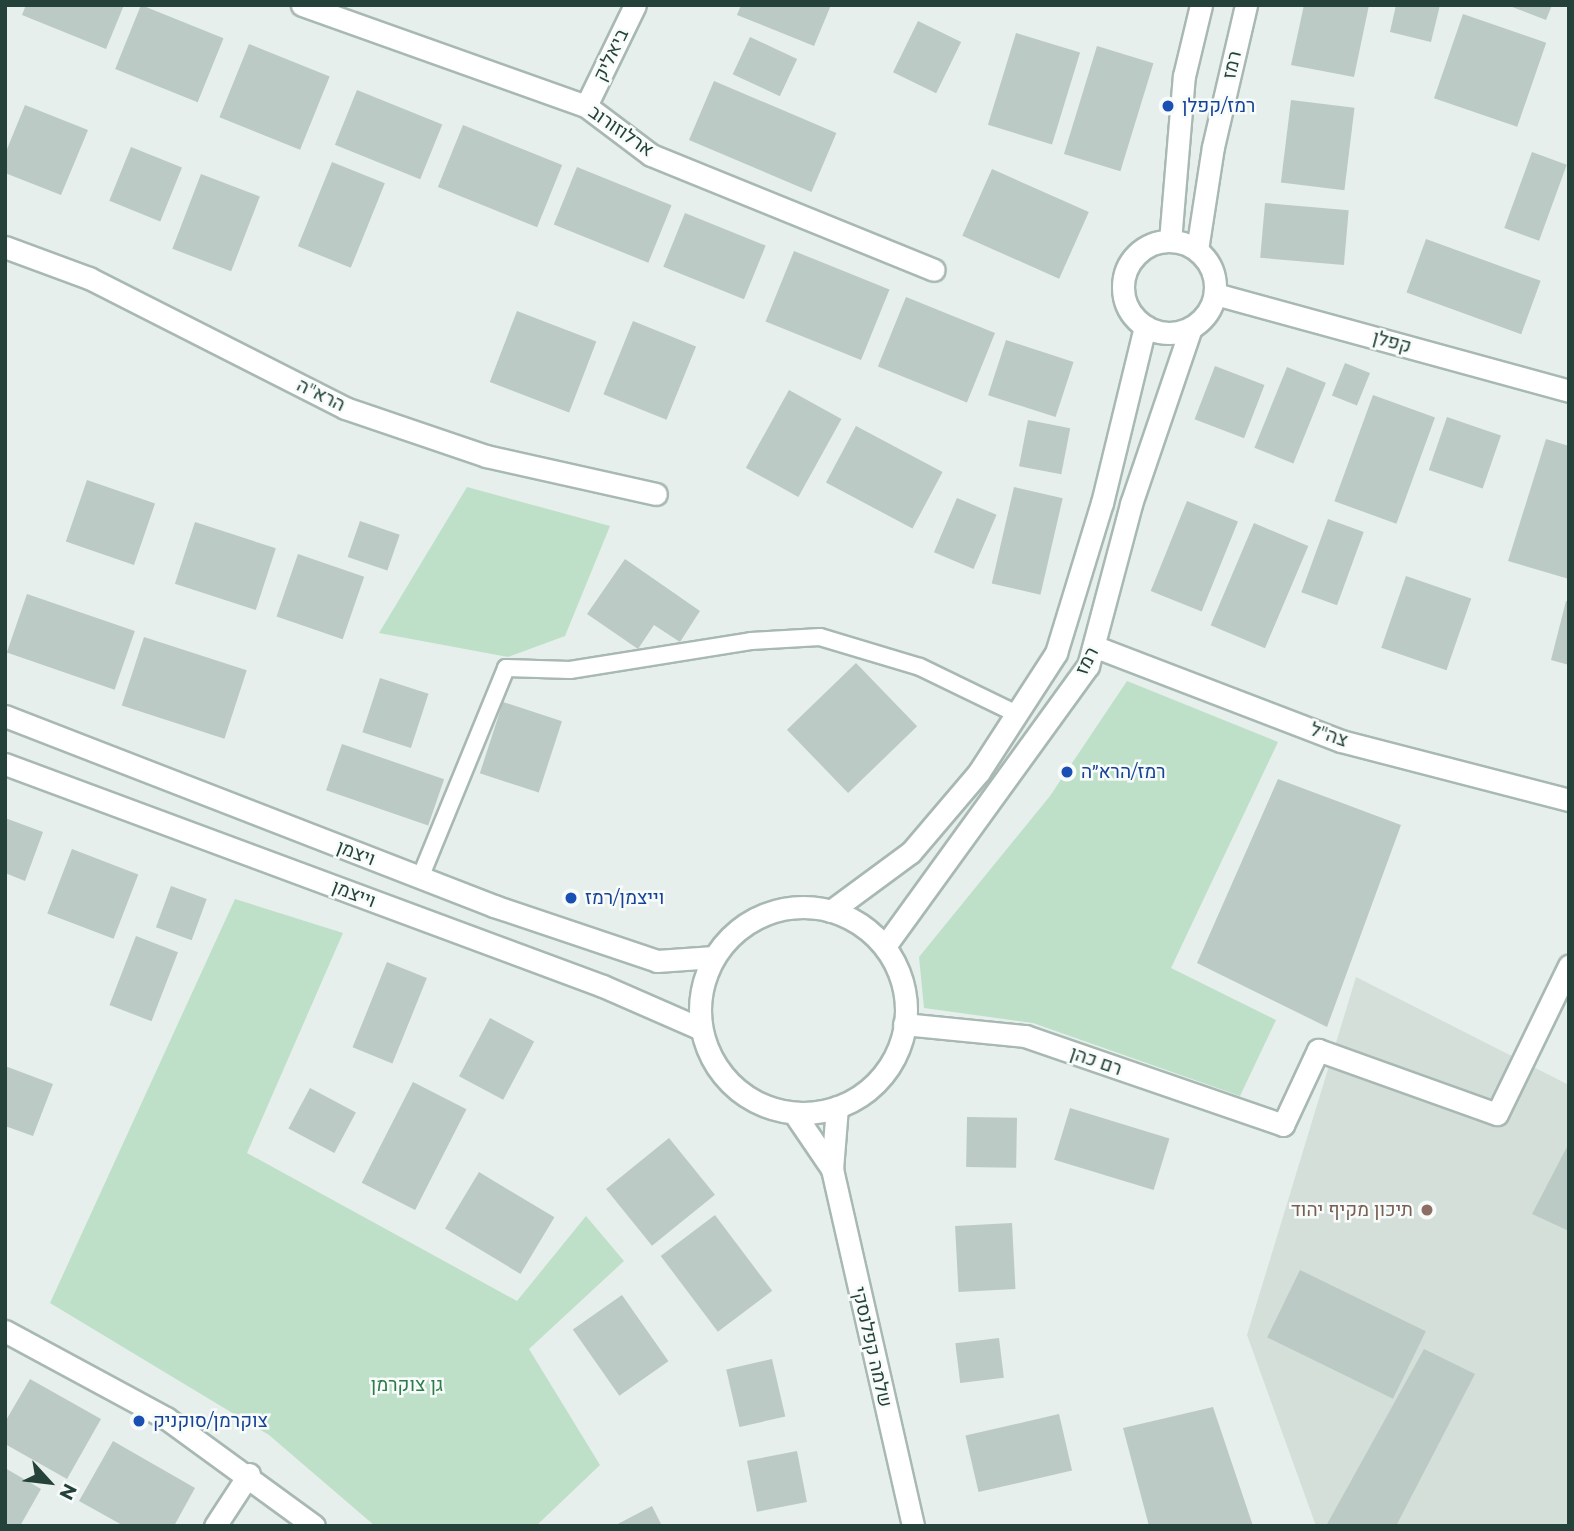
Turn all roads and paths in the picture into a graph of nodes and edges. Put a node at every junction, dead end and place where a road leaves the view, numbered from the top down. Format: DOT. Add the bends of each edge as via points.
graph roads {
  1 [pos="302,5"];
  2 [pos="635,5"];
  3 [pos="1200,5"];
  4 [pos="1247,5"];
  5 [pos="586,106"];
  6 [pos="1170,241"];
  7 [pos="5,247"];
  8 [pos="1197,250"];
  9 [pos="934,270"];
  10 [pos="1215,294"];
  11 [pos="1145,326"];
  12 [pos="1191,328"];
  13 [pos="1569,391"];
  14 [pos="656,494"];
  15 [pos="1096,647"];
  16 [pos="1017,714"];
  17 [pos="5,716"];
  18 [pos="5,764"];
  19 [pos="1569,800"];
  20 [pos="420,878"];
  21 [pos="831,911"];
  22 [pos="885,946"];
  23 [pos="714,957"];
  24 [pos="1569,966"];
  25 [pos="904,1024"];
  26 [pos="701,1029"];
  27 [pos="837,1107"];
  28 [pos="794,1113"];
  29 [pos="832,1169"];
  30 [pos="5,1331"];
  31 [pos="249,1474"];
  32 [pos="215,1526"];
  33 [pos="314,1526"];
  34 [pos="913,1526"];
  1 -- 5 [label="street, ארלוזורוב"];
  2 -- 5 [label="street, ביאליק"];
  3 -- 6 [label="street" via="1184,76"];
  4 -- 8 [label="street, רמז" via="1213,147"];
  5 -- 9 [label="street, ארלוזורוב" via="651,155"];
  6 -- 8 [label="street"];
  6 -- 11 [label="street" via="1142,250 1125,275 1126,304"];
  7 -- 14 [label="street, הרא\"ה" via="89,278 345,408 486,456"];
  8 -- 10 [label="street" via="1212,269"];
  10 -- 12 [label="street" via="1211,308"];
  10 -- 13 [label="street, קפלן"];
  11 -- 12 [label="street" via="1168,332"];
  11 -- 16 [label="street, רמז" via="1102,503 1056,653"];
  12 -- 15 [label="street, רמז" via="1130,504"];
  15 -- 19 [label="street, צה\"ל" via="1341,741"];
  15 -- 22 [label="street, רמז" via="1062,708"];
  16 -- 20 [label="lane" via="920,667 820,637 751,641 570,670 506,668"];
  16 -- 21 [label="street, רמז" via="978,772 911,852"];
  17 -- 20 [label="street, ויצמן"];
  18 -- 26 [label="street, וייצמן" via="603,986"];
  20 -- 23 [label="street, ויצמן" via="657,961"];
  21 -- 22 [label="street" via="866,928"];
  21 -- 23 [label="street" via="786,907 756,917 733,934"];
  22 -- 25 [label="street" via="902,981"];
  23 -- 26 [label="street" via="702,986"];
  24 -- 25 [label="street, רם כהן" via="1497,1114 1318,1050 1283,1125 1025,1036"];
  25 -- 27 [label="street" via="891,1062 876,1082"];
  26 -- 28 [label="street" via="721,1073 740,1092 765,1106"];
  27 -- 28 [label="street"];
  27 -- 29 [label="street"];
  28 -- 29 [label="street"];
  29 -- 34 [label="street, שלמה קפלנסקי"];
  30 -- 31 [label="street" via="166,1418"];
  31 -- 32 [label="street"];
  31 -- 33 [label="street"];
}
